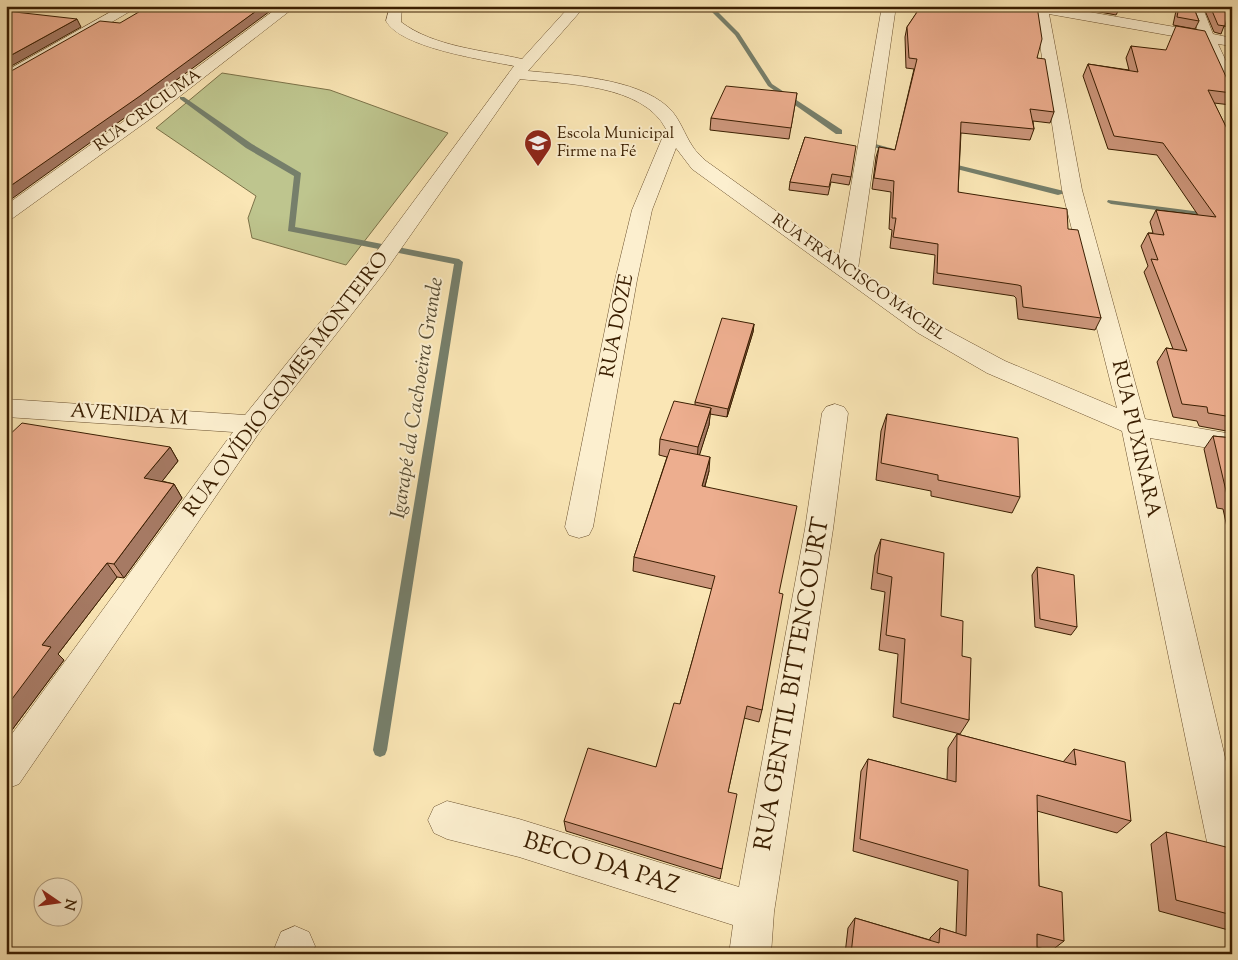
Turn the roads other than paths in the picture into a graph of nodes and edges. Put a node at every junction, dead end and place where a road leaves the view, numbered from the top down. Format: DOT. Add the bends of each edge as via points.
graph roads {
  1 [pos="132,6"];
  2 [pos="289,6"];
  3 [pos="578,6"];
  4 [pos="889,6"];
  5 [pos="1196,6"];
  6 [pos="396,7"];
  7 [pos="1037,7"];
  8 [pos="73,21"];
  9 [pos="101,24"];
  10 [pos="1207,38"];
  11 [pos="1232,42"];
  12 [pos="520,69"];
  13 [pos="8,76"];
  14 [pos="1232,92"];
  15 [pos="674,130"];
  16 [pos="6,214"];
  17 [pos="847,272"];
  18 [pos="7,408"];
  19 [pos="835,413"];
  20 [pos="252,424"];
  21 [pos="1134,426"];
  22 [pos="1232,443"];
  23 [pos="579,526"];
  24 [pos="6,772"];
  25 [pos="447,820"];
  26 [pos="1232,871"];
  27 [pos="754,912"];
  28 [pos="750,954"];
  1 -- 9 [label="street"];
  2 -- 16 [label="street, RUA CRICIÚMA"];
  3 -- 12 [label="street, RUA OVÍDIO GOMES MONTEIRO"];
  4 -- 17 [label="street"];
  5 -- 10 [label="street"];
  6 -- 12 [label="street, RUA FRANCISCO MACIEL" via="394,24 401,30"];
  7 -- 10 [label="street"];
  7 -- 21 [label="street, RUA PUXINARA" via="1072,190"];
  8 -- 9 [label="street"];
  9 -- 13 [label="street"];
  10 -- 11 [label="street"];
  10 -- 14 [label="street"];
  12 -- 15 [label="street, RUA FRANCISCO MACIEL" via="646,99 661,109"];
  12 -- 20 [label="street, RUA OVÍDIO GOMES MONTEIRO" via="376,268"];
  15 -- 17 [label="street, RUA FRANCISCO MACIEL" via="685,150 699,165"];
  15 -- 23 [label="street, RUA DOZE" via="642,210"];
  17 -- 21 [label="street, RUA FRANCISCO MACIEL" via="926,328 996,367"];
  18 -- 20 [label="street, AVENIDA M"];
  19 -- 27 [label="street, RUA GENTIL BITTENCOURT" via="820,529"];
  20 -- 24 [label="street, RUA OVÍDIO GOMES MONTEIRO"];
  21 -- 22 [label="street, RUA FRANCISCO MACIEL"];
  21 -- 26 [label="street, RUA PUXINARA"];
  25 -- 27 [label="street, BECO DA PAZ" via="519,838"];
  27 -- 28 [label="street, RUA GENTIL BITTENCOURT"];
}
